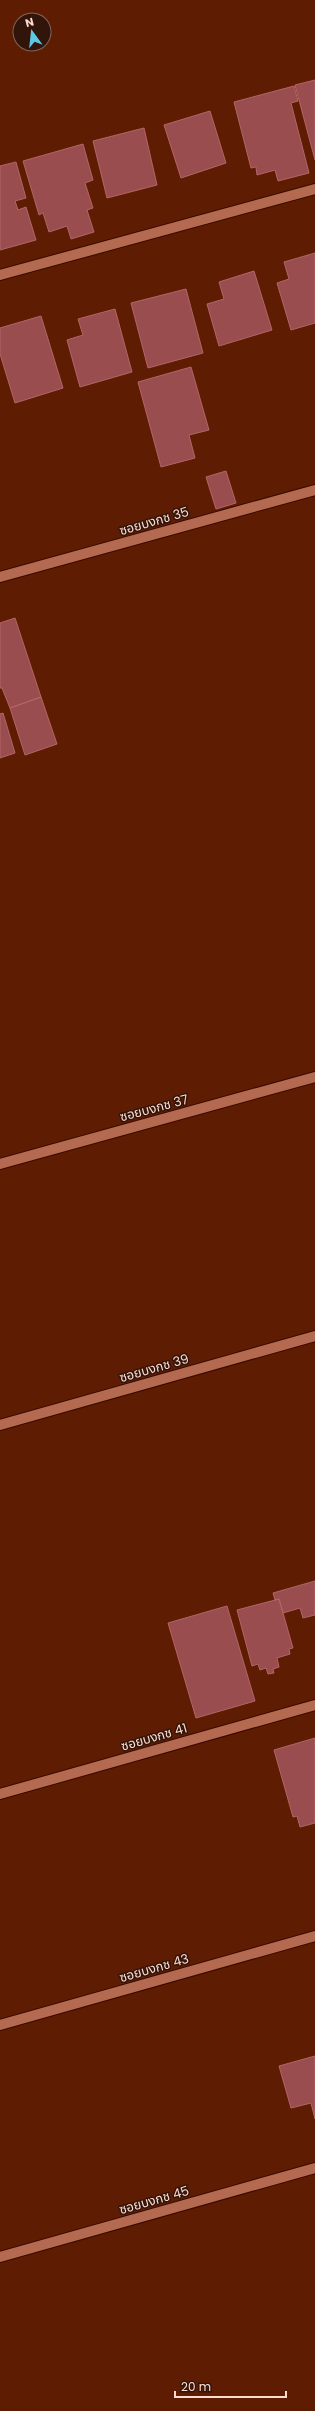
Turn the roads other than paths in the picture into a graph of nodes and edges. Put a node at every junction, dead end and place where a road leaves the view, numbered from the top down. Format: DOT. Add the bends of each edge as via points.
graph roads {
  1 [pos="315,189"];
  2 [pos="0,275"];
  3 [pos="315,490"];
  4 [pos="0,577"];
  5 [pos="315,1077"];
  6 [pos="0,1164"];
  7 [pos="315,1336"];
  8 [pos="0,1425"];
  9 [pos="315,1705"];
  10 [pos="0,1794"];
  11 [pos="315,1936"];
  12 [pos="0,2025"];
  13 [pos="315,2168"];
  14 [pos="0,2257"];
  1 -- 2 [label="street"];
  3 -- 4 [label="street, ซอยบงกช 35"];
  5 -- 6 [label="street, ซอยบงกช 37"];
  7 -- 8 [label="street, ซอยบงกช 39"];
  9 -- 10 [label="street, ซอยบงกช 41"];
  11 -- 12 [label="street, ซอยบงกช 43"];
  13 -- 14 [label="street, ซอยบงกช 45"];
}
